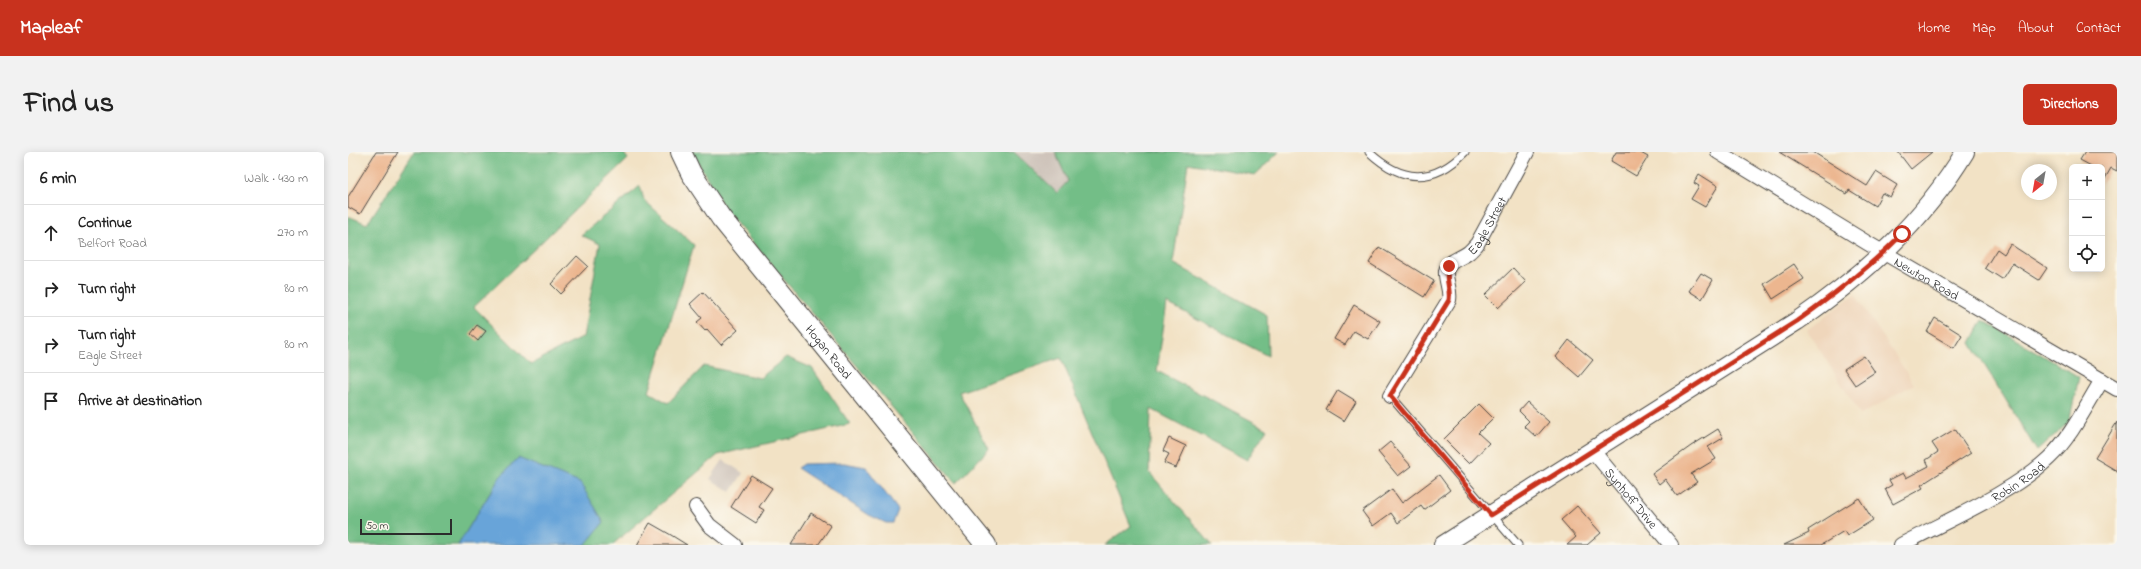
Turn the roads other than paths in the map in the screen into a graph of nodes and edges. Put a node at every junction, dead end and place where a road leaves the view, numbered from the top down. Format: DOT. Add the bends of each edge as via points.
graph roads {
  1 [pos="681,152"];
  2 [pos="1369,152"];
  3 [pos="1465,152"];
  4 [pos="1527,152"];
  5 [pos="1718,152"];
  6 [pos="1965,152"];
  7 [pos="1884,252"];
  8 [pos="2102,380"];
  9 [pos="2117,389"];
  10 [pos="1390,396"];
  11 [pos="1592,450"];
  12 [pos="696,507"];
  13 [pos="1491,515"];
  14 [pos="735,545"];
  15 [pos="986,545"];
  16 [pos="1443,545"];
  17 [pos="1518,545"];
  18 [pos="1671,545"];
  19 [pos="1901,545"];
  1 -- 15 [label="main road, Hogan Road" via="691,173 721,218"];
  2 -- 3 [label="lane" via="1379,162 1398,172 1428,175 1443,171"];
  4 -- 10 [label="street, Eagle Street" via="1477,244 1469,253 1453,260 1449,266 1446,272 1449,300"];
  5 -- 7 [label="street, Newton Road"];
  6 -- 7 [label="street" via="1922,211"];
  7 -- 8 [label="street, Newton Road"];
  7 -- 11 [label="street" via="1837,293 1797,321"];
  8 -- 9 [label="street, Newton Road"];
  8 -- 19 [label="street, Robin Road" via="2050,458 2006,489"];
  10 -- 13 [label="lane"];
  11 -- 13 [label="street"];
  11 -- 18 [label="street, Synhoff Drive"];
  12 -- 14 [label="street" via="709,525"];
  13 -- 16 [label="street"];
  13 -- 17 [label="lane"];
}
